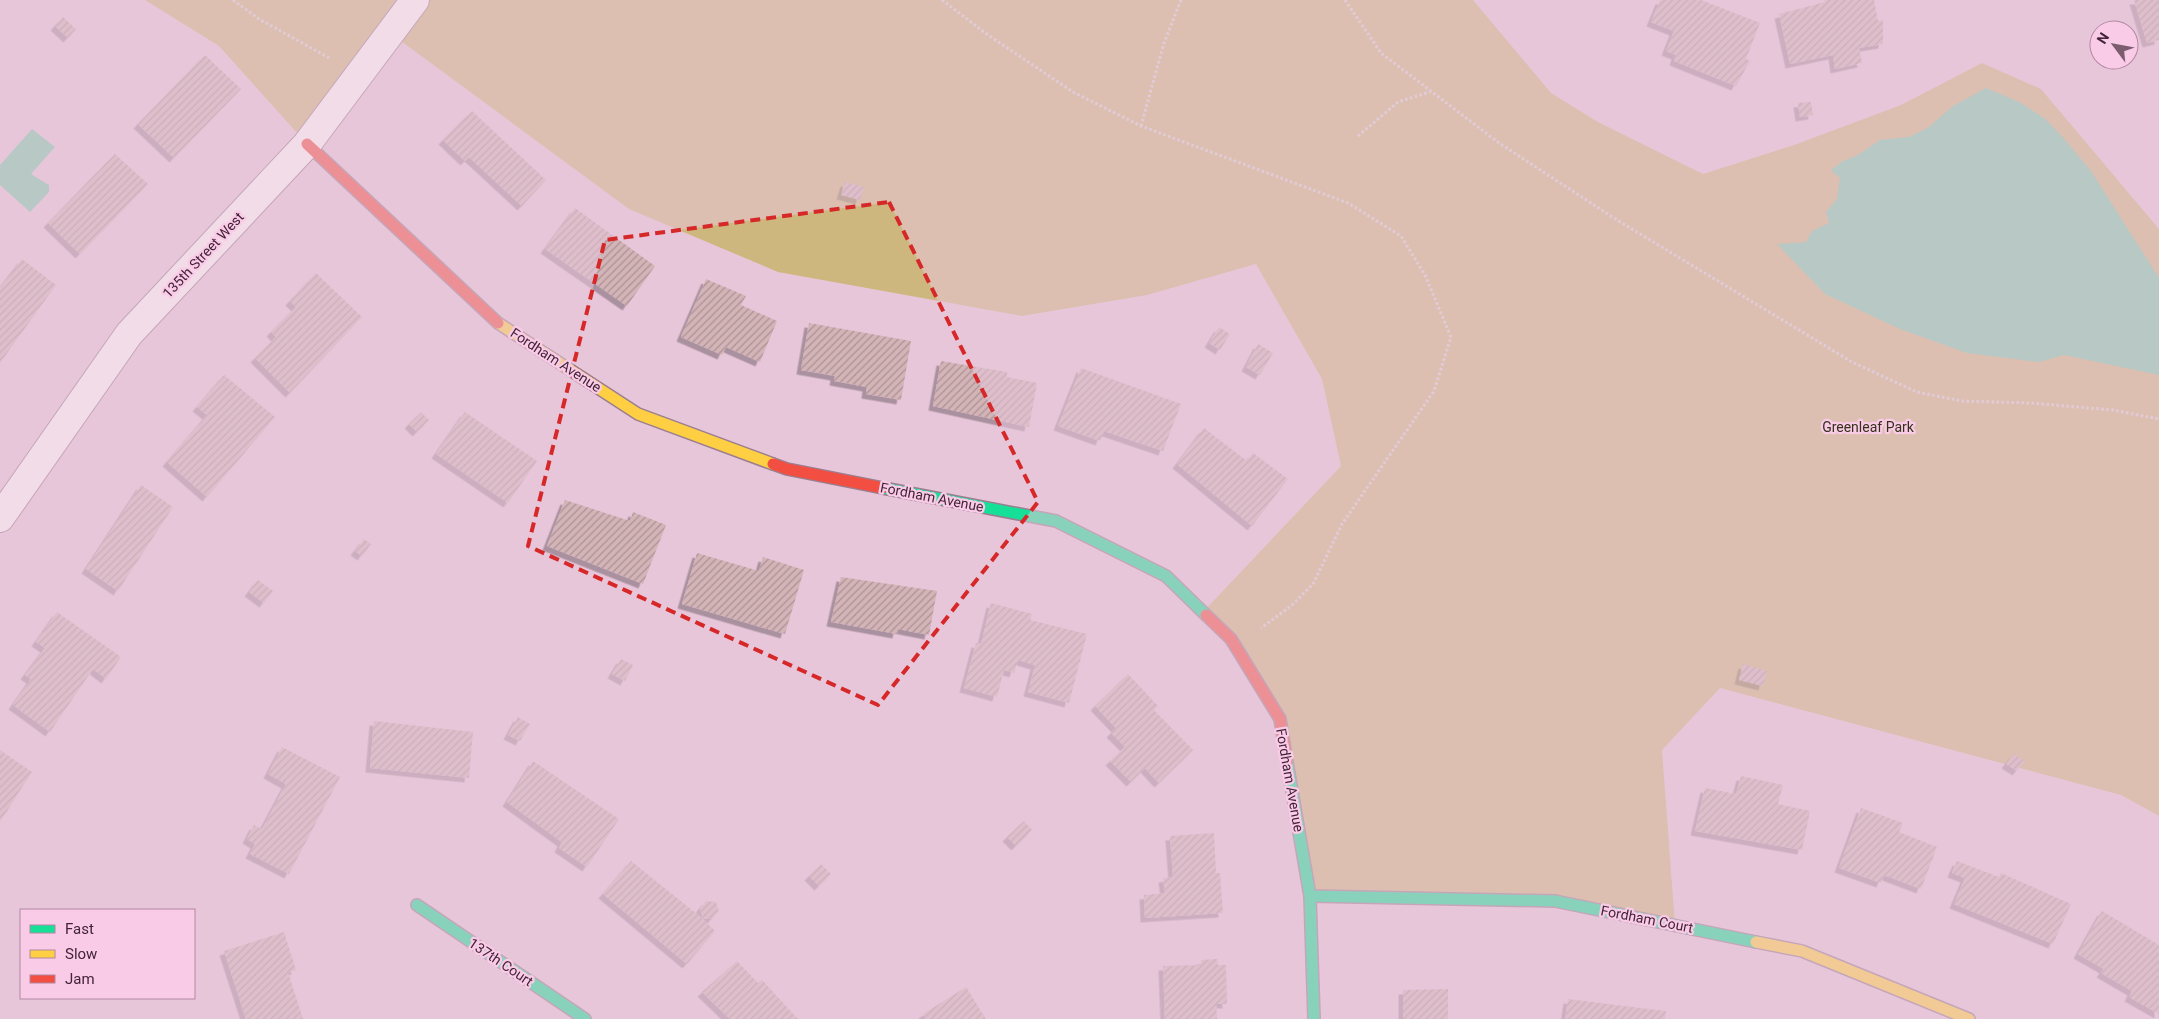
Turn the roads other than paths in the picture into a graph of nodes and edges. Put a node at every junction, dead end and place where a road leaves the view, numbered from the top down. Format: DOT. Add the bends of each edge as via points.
graph roads {
  1 [pos="415,0"];
  2 [pos="307,144"];
  3 [pos="4,501"];
  4 [pos="1310,896"];
  5 [pos="417,905"];
  6 [pos="585,1019"];
  7 [pos="1314,1019"];
  8 [pos="1969,1019"];
  1 -- 2 [label="street, 135th Street West"];
  2 -- 3 [label="street, 135th Street West" via="129,334"];
  2 -- 4 [label="street, Fordham Avenue" via="496,321 638,414 786,469 1056,521 1166,576 1231,639 1280,718"];
  4 -- 7 [label="street, Fordham Avenue"];
  4 -- 8 [label="street, Fordham Court" via="1555,900 1802,951"];
  5 -- 6 [label="street, 137th Court"];
}
